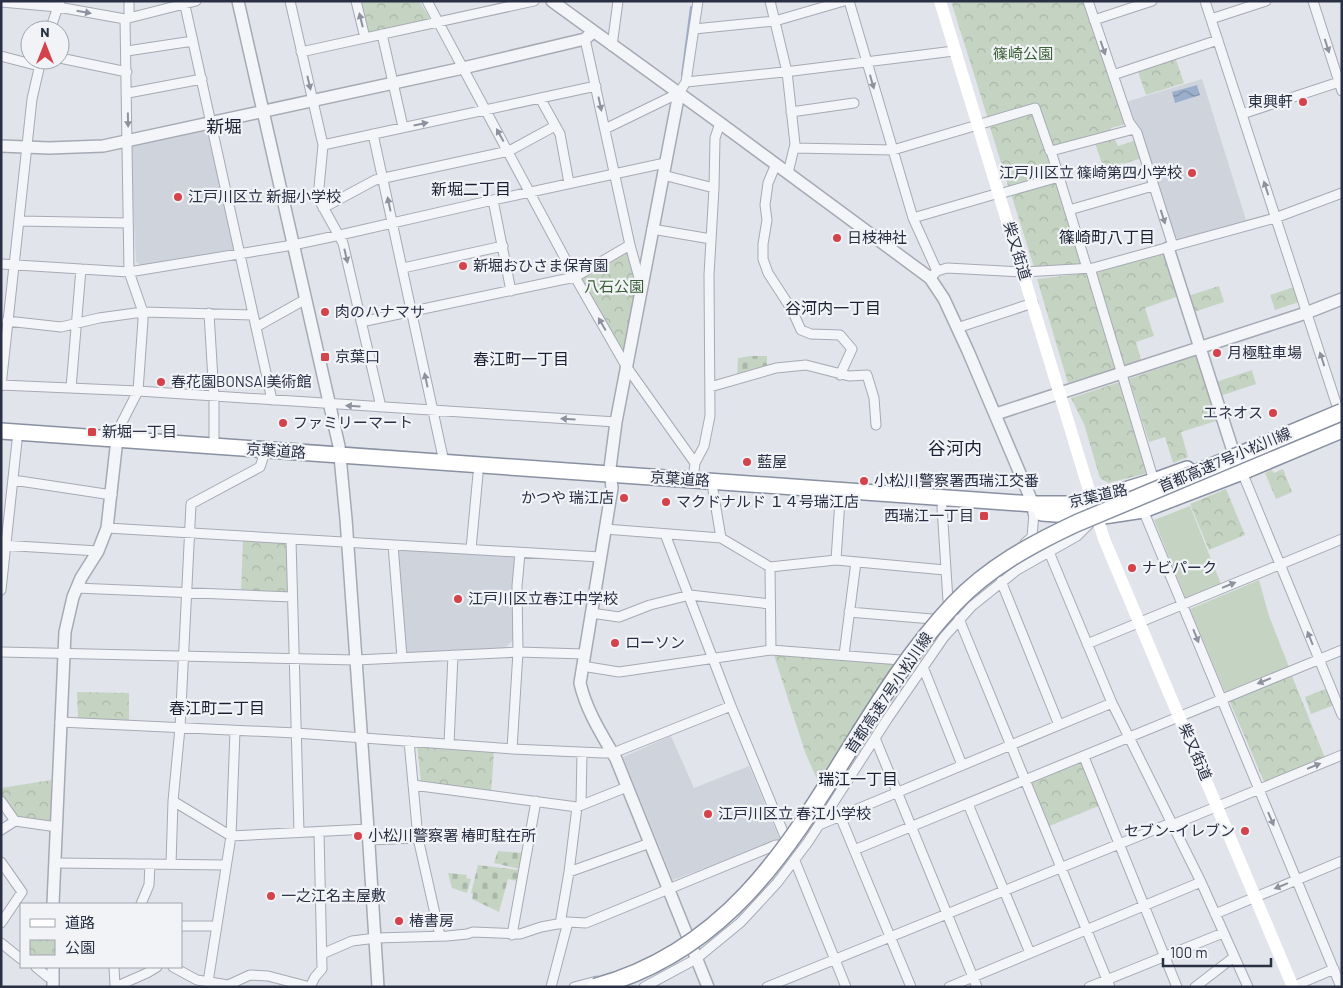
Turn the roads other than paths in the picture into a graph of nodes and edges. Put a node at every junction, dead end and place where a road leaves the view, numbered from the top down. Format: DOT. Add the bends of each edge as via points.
graph roads {
  1 [pos="129,1"];
  2 [pos="196,1"];
  3 [pos="238,1"];
  4 [pos="290,1"];
  5 [pos="356,1"];
  6 [pos="427,1"];
  7 [pos="534,1"];
  8 [pos="552,1"];
  9 [pos="618,1"];
  10 [pos="698,1"];
  11 [pos="770,1"];
  12 [pos="844,1"];
  13 [pos="849,1"];
  14 [pos="940,1"];
  15 [pos="1088,1"];
  16 [pos="1152,1"];
  17 [pos="1205,1"];
  18 [pos="1266,1"];
  19 [pos="1313,1"];
  20 [pos="185,3"];
  21 [pos="2,4"];
  22 [pos="59,4"];
  23 [pos="127,19"];
  24 [pos="1211,19"];
  25 [pos="53,20"];
  26 [pos="1094,20"];
  27 [pos="776,21"];
  28 [pos="439,22"];
  29 [pos="694,28"];
  30 [pos="382,34"];
  31 [pos="589,36"];
  32 [pos="365,38"];
  33 [pos="193,40"];
  34 [pos="1218,40"];
  35 [pos="612,46"];
  36 [pos="127,51"];
  37 [pos="954,51"];
  38 [pos="302,52"];
  39 [pos="1,56"];
  40 [pos="20,59"];
  41 [pos="70,60"];
  42 [pos="866,62"];
  43 [pos="463,68"];
  44 [pos="38,70"];
  45 [pos="127,72"];
  46 [pos="787,72"];
  47 [pos="1113,75"];
  48 [pos="202,79"];
  49 [pos="1340,81"];
  50 [pos="393,82"];
  51 [pos="686,82"];
  52 [pos="596,86"];
  53 [pos="1342,92"];
  54 [pos="128,93"];
  55 [pos="679,93"];
  56 [pos="540,98"];
  57 [pos="313,100"];
  58 [pos="854,103"];
  59 [pos="263,110"];
  60 [pos="486,110"];
  61 [pos="791,112"];
  62 [pos="1242,114"];
  63 [pos="210,122"];
  64 [pos="720,122"];
  65 [pos="555,126"];
  66 [pos="978,126"];
  67 [pos="403,127"];
  68 [pos="605,129"];
  69 [pos="1134,129"];
  70 [pos="373,134"];
  71 [pos="128,140"];
  72 [pos="323,145"];
  73 [pos="1,146"];
  74 [pos="27,148"];
  75 [pos="794,148"];
  76 [pos="893,150"];
  77 [pos="509,151"];
  78 [pos="1052,151"];
  79 [pos="776,164"];
  80 [pos="664,169"];
  81 [pos="788,173"];
  82 [pos="615,174"];
  83 [pos="1059,177"];
  84 [pos="384,178"];
  85 [pos="569,183"];
  86 [pos="1153,186"];
  87 [pos="714,188"];
  88 [pos="530,192"];
  89 [pos="1342,193"];
  90 [pos="999,194"];
  91 [pos="493,200"];
  92 [pos="323,208"];
  93 [pos="1069,210"];
  94 [pos="913,218"];
  95 [pos="1275,218"];
  96 [pos="20,221"];
  97 [pos="393,222"];
  98 [pos="128,223"];
  99 [pos="652,229"];
  100 [pos="340,235"];
  101 [pos="711,239"];
  102 [pos="293,245"];
  103 [pos="503,246"];
  104 [pos="630,246"];
  105 [pos="1170,247"];
  106 [pos="239,253"];
  107 [pos="1,264"];
  108 [pos="14,264"];
  109 [pos="403,268"];
  110 [pos="1089,268"];
  111 [pos="81,269"];
  112 [pos="130,272"];
  113 [pos="1024,272"];
  114 [pos="934,274"];
  115 [pos="575,277"];
  116 [pos="642,285"];
  117 [pos="511,290"];
  118 [pos="1342,299"];
  119 [pos="306,300"];
  120 [pos="1033,302"];
  121 [pos="143,312"];
  122 [pos="412,312"];
  123 [pos="209,313"];
  124 [pos="1306,313"];
  125 [pos="253,315"];
  126 [pos="7,321"];
  127 [pos="361,322"];
  128 [pos="75,323"];
  129 [pos="256,327"];
  130 [pos="957,328"];
  131 [pos="1200,348"];
  132 [pos="626,366"];
  133 [pos="1121,374"];
  134 [pos="840,375"];
  135 [pos="1,385"];
  136 [pos="710,387"];
  137 [pos="71,388"];
  138 [pos="138,391"];
  139 [pos="1060,394"];
  140 [pos="214,397"];
  141 [pos="272,400"];
  142 [pos="330,404"];
  143 [pos="381,407"];
  144 [pos="432,411"];
  145 [pos="996,414"];
  146 [pos="1341,419"];
  147 [pos="616,422"];
  148 [pos="876,424"];
  149 [pos="1,431"];
  150 [pos="1,440"];
  151 [pos="17,441"];
  152 [pos="117,443"];
  153 [pos="214,446"];
  154 [pos="1233,450"];
  155 [pos="263,458"];
  156 [pos="341,460"];
  157 [pos="444,462"];
  158 [pos="695,463"];
  159 [pos="1242,472"];
  160 [pos="478,474"];
  161 [pos="611,479"];
  162 [pos="693,479"];
  163 [pos="13,480"];
  164 [pos="1154,481"];
  165 [pos="713,490"];
  166 [pos="112,495"];
  167 [pos="840,500"];
  168 [pos="1092,500"];
  169 [pos="942,507"];
  170 [pos="1033,508"];
  171 [pos="6,510"];
  172 [pos="1143,510"];
  173 [pos="1097,517"];
  174 [pos="107,528"];
  175 [pos="605,529"];
  176 [pos="189,533"];
  177 [pos="666,534"];
  178 [pos="720,538"];
  179 [pos="1342,539"];
  180 [pos="291,540"];
  181 [pos="348,542"];
  182 [pos="4,545"];
  183 [pos="393,545"];
  184 [pos="471,549"];
  185 [pos="98,551"];
  186 [pos="1048,552"];
  187 [pos="520,553"];
  188 [pos="600,557"];
  189 [pos="836,560"];
  190 [pos="856,562"];
  191 [pos="1280,565"];
  192 [pos="770,567"];
  193 [pos="945,570"];
  194 [pos="1001,582"];
  195 [pos="76,588"];
  196 [pos="1,590"];
  197 [pos="186,592"];
  198 [pos="690,595"];
  199 [pos="292,597"];
  200 [pos="948,601"];
  201 [pos="770,604"];
  202 [pos="1184,604"];
  203 [pos="849,612"];
  204 [pos="591,613"];
  205 [pos="932,619"];
  206 [pos="959,619"];
  207 [pos="1140,622"];
  208 [pos="1087,644"];
  209 [pos="771,650"];
  210 [pos="1342,650"];
  211 [pos="1,652"];
  212 [pos="518,652"];
  213 [pos="64,653"];
  214 [pos="584,654"];
  215 [pos="453,655"];
  216 [pos="844,655"];
  217 [pos="184,656"];
  218 [pos="402,657"];
  219 [pos="713,657"];
  220 [pos="294,659"];
  221 [pos="1319,659"];
  222 [pos="356,660"];
  223 [pos="901,660"];
  224 [pos="582,666"];
  225 [pos="923,667"];
  226 [pos="1221,698"];
  227 [pos="1112,703"];
  228 [pos="731,706"];
  229 [pos="1342,715"];
  230 [pos="1180,716"];
  231 [pos="60,722"];
  232 [pos="1059,725"];
  233 [pos="180,728"];
  234 [pos="235,731"];
  235 [pos="296,733"];
  236 [pos="361,738"];
  237 [pos="875,738"];
  238 [pos="1130,738"];
  239 [pos="409,741"];
  240 [pos="449,744"];
  241 [pos="1011,745"];
  242 [pos="512,749"];
  243 [pos="582,753"];
  244 [pos="613,753"];
  245 [pos="1342,755"];
  246 [pos="1084,757"];
  247 [pos="962,765"];
  248 [pos="1025,780"];
  249 [pos="413,785"];
  250 [pos="627,787"];
  251 [pos="1259,789"];
  252 [pos="897,792"];
  253 [pos="1,801"];
  254 [pos="173,801"];
  255 [pos="536,801"];
  256 [pos="968,804"];
  257 [pos="579,806"];
  258 [pos="1218,806"];
  259 [pos="840,816"];
  260 [pos="14,821"];
  261 [pos="1172,824"];
  262 [pos="819,825"];
  263 [pos="911,827"];
  264 [pos="57,828"];
  265 [pos="1,830"];
  266 [pos="299,832"];
  267 [pos="319,832"];
  268 [pos="369,834"];
  269 [pos="231,836"];
  270 [pos="418,838"];
  271 [pos="784,842"];
  272 [pos="650,843"];
  273 [pos="1119,844"];
  274 [pos="854,850"];
  275 [pos="1342,860"];
  276 [pos="795,861"];
  277 [pos="1,862"];
  278 [pos="55,864"];
  279 [pos="150,864"];
  280 [pos="172,864"];
  281 [pos="226,865"];
  282 [pos="1061,867"];
  283 [pos="569,872"];
  284 [pos="1297,880"];
  285 [pos="1201,882"];
  286 [pos="668,888"];
  287 [pos="1004,891"];
  288 [pos="1255,897"];
  289 [pos="53,903"];
  290 [pos="141,903"];
  291 [pos="1145,906"];
  292 [pos="947,914"];
  293 [pos="1215,914"];
  294 [pos="1,923"];
  295 [pos="564,923"];
  296 [pos="182,926"];
  297 [pos="217,926"];
  298 [pos="1087,930"];
  299 [pos="1223,933"];
  300 [pos="512,935"];
  301 [pos="440,936"];
  302 [pos="890,937"];
  303 [pos="376,938"];
  304 [pos="688,938"];
  305 [pos="1,943"];
  306 [pos="326,953"];
  307 [pos="1030,953"];
  308 [pos="1165,956"];
  309 [pos="1234,956"];
  310 [pos="20,958"];
  311 [pos="696,958"];
  312 [pos="835,959"];
  313 [pos="1336,967"];
  314 [pos="37,968"];
  315 [pos="114,968"];
  316 [pos="155,968"];
  317 [pos="175,968"];
  318 [pos="53,977"];
  319 [pos="973,977"];
  320 [pos="208,982"];
  321 [pos="1109,983"];
  322 [pos="778,985"];
  323 [pos="115,986"];
  324 [pos="310,987"];
  325 [pos="378,987"];
  326 [pos="551,987"];
  327 [pos="574,987"];
  328 [pos="595,987"];
  329 [pos="622,987"];
  330 [pos="644,987"];
  331 [pos="708,987"];
  332 [pos="767,987"];
  333 [pos="846,987"];
  334 [pos="911,987"];
  335 [pos="949,987"];
  336 [pos="977,987"];
  337 [pos="1089,987"];
  338 [pos="1177,987"];
  339 [pos="1195,987"];
  340 [pos="1248,987"];
  341 [pos="1292,987"];
  342 [pos="1341,987"];
  1 -- 23 [label="street"];
  2 -- 20 [label="street"];
  3 -- 59 [label="street"];
  4 -- 38 [label="street"];
  32 -- 5 [label="street, one-way"];
  6 -- 28 [label="street"];
  7 -- 28 [label="street"];
  8 -- 31 [label="street"];
  9 -- 35 [label="street"];
  10 -- 29 [label="street"];
  11 -- 27 [label="street"];
  12 -- 27 [label="street"];
  13 -- 42 [label="street"];
  14 -- 37 [label="main road, 柴又街道"];
  15 -- 26 [label="street"];
  16 -- 26 [label="street"];
  17 -- 24 [label="street"];
  18 -- 24 [label="street"];
  19 -- 49 [label="street, one-way"];
  20 -- 23 [label="street"];
  20 -- 33 [label="street"];
  21 -- 22 [label="street"];
  22 -- 23 [label="street, one-way"];
  22 -- 25 [label="street"];
  23 -- 36 [label="street"];
  24 -- 34 [label="street"];
  26 -- 47 [label="street, one-way"];
  27 -- 29 [label="street"];
  27 -- 46 [label="street"];
  28 -- 30 [label="street"];
  28 -- 43 [label="street"];
  29 -- 51 [label="street"];
  30 -- 32 [label="street"];
  30 -- 50 [label="street"];
  31 -- 35 [label="street"];
  31 -- 43 [label="street"];
  31 -- 52 [label="street"];
  32 -- 38 [label="street"];
  33 -- 36 [label="street"];
  33 -- 48 [label="street"];
  34 -- 47 [label="street"];
  34 -- 62 [label="street"];
  35 -- 55 [label="street"];
  36 -- 45 [label="street"];
  37 -- 42 [label="street"];
  37 -- 66 [label="main road, 柴又街道"];
  38 -- 57 [label="street, one-way"];
  39 -- 40 [label="street"];
  41 -- 45 [label="street"];
  42 -- 46 [label="street"];
  42 -- 76 [label="street, one-way"];
  43 -- 50 [label="street"];
  43 -- 60 [label="street"];
  44 -- 74 [label="street"];
  45 -- 54 [label="street"];
  46 -- 51 [label="street"];
  46 -- 61 [label="street"];
  47 -- 69 [label="street"];
  48 -- 54 [label="street"];
  48 -- 63 [label="street"];
  49 -- 53 [label="street"];
  49 -- 62 [label="street"];
  50 -- 57 [label="street"];
  50 -- 67 [label="street"];
  51 -- 55 [label="street"];
  52 -- 56 [label="street"];
  52 -- 68 [label="street, one-way"];
  54 -- 71 [label="street, one-way"];
  55 -- 64 [label="street"];
  55 -- 68 [label="street"];
  55 -- 80 [label="street"];
  56 -- 60 [label="street"];
  56 -- 65 [label="street"];
  57 -- 59 [label="street"];
  57 -- 72 [label="street"];
  58 -- 61 [label="street"];
  59 -- 63 [label="street"];
  59 -- 102 [label="street"];
  67 -- 60 [label="street, one-way"];
  77 -- 60 [label="street, one-way"];
  61 -- 75 [label="street"];
  95 -- 62 [label="street, one-way"];
  63 -- 71 [label="street"];
  63 -- 106 [label="street"];
  64 -- 79 [label="street"];
  64 -- 87 [label="street" via="715,138"];
  65 -- 77 [label="street"];
  65 -- 85 [label="street" via="560,134"];
  66 -- 76 [label="street"];
  66 -- 78 [label="street" via="1035,108"];
  66 -- 90 [label="main road, 柴又街道"];
  67 -- 70 [label="street"];
  68 -- 82 [label="street"];
  69 -- 78 [label="street"];
  69 -- 86 [label="street"];
  70 -- 72 [label="street"];
  70 -- 84 [label="street"];
  71 -- 74 [label="street" via="103,146"];
  71 -- 98 [label="street"];
  72 -- 92 [label="street" via="318,198"];
  73 -- 74 [label="street"];
  74 -- 96 [label="street"];
  75 -- 76 [label="street"];
  75 -- 81 [label="street"];
  76 -- 94 [label="street"];
  77 -- 84 [label="street"];
  77 -- 88 [label="street"];
  78 -- 83 [label="street"];
  79 -- 81 [label="street"];
  79 -- 134 [label="street" via="768,183 763,244 768,273 801,330 810,334 840,335 852,349"];
  80 -- 82 [label="street"];
  80 -- 87 [label="street"];
  80 -- 99 [label="street"];
  81 -- 114 [label="street"];
  82 -- 85 [label="street"];
  82 -- 104 [label="street"];
  83 -- 90 [label="street"];
  83 -- 93 [label="street"];
  84 -- 92 [label="street"];
  97 -- 84 [label="street, one-way"];
  85 -- 88 [label="street"];
  86 -- 93 [label="street"];
  86 -- 105 [label="street, one-way"];
  87 -- 101 [label="street"];
  88 -- 91 [label="street"];
  88 -- 115 [label="street"];
  89 -- 95 [label="street"];
  90 -- 94 [label="street"];
  90 -- 113 [label="main road, 柴又街道"];
  91 -- 97 [label="street"];
  91 -- 103 [label="street"];
  92 -- 100 [label="street"];
  93 -- 110 [label="street"];
  94 -- 114 [label="street"];
  95 -- 105 [label="street"];
  95 -- 124 [label="street"];
  96 -- 98 [label="street"];
  96 -- 108 [label="street"];
  97 -- 100 [label="street"];
  97 -- 109 [label="street"];
  98 -- 112 [label="street"];
  99 -- 101 [label="street"];
  99 -- 116 [label="street"];
  100 -- 102 [label="street"];
  100 -- 127 [label="street, one-way"];
  101 -- 136 [label="street"];
  102 -- 106 [label="street"];
  102 -- 119 [label="street"];
  103 -- 109 [label="street"];
  103 -- 117 [label="street"];
  104 -- 115 [label="street"];
  104 -- 116 [label="street"];
  105 -- 110 [label="street"];
  105 -- 131 [label="street"];
  106 -- 112 [label="street"];
  106 -- 125 [label="street"];
  107 -- 108 [label="street"];
  108 -- 111 [label="street"];
  108 -- 126 [label="street"];
  109 -- 122 [label="street"];
  110 -- 113 [label="street"];
  110 -- 133 [label="street"];
  111 -- 112 [label="street"];
  111 -- 128 [label="street"];
  112 -- 121 [label="street"];
  113 -- 114 [label="street" via="947,268"];
  113 -- 120 [label="main road, 柴又街道"];
  114 -- 130 [label="street"];
  115 -- 117 [label="street"];
  132 -- 115 [label="street, one-way"];
  116 -- 132 [label="street"];
  117 -- 122 [label="street"];
  118 -- 124 [label="street"];
  119 -- 129 [label="street"];
  119 -- 142 [label="street"];
  120 -- 130 [label="street"];
  120 -- 139 [label="main road, 柴又街道"];
  121 -- 123 [label="street"];
  121 -- 128 [label="street"];
  121 -- 138 [label="street"];
  122 -- 127 [label="street"];
  144 -- 122 [label="street, one-way"];
  123 -- 125 [label="street"];
  123 -- 140 [label="street"];
  124 -- 131 [label="street"];
  146 -- 124 [label="street, one-way"];
  125 -- 129 [label="street"];
  126 -- 128 [label="street" via="61,326"];
  126 -- 135 [label="street"];
  127 -- 143 [label="street"];
  128 -- 137 [label="street"];
  129 -- 141 [label="street"];
  130 -- 145 [label="street"];
  131 -- 133 [label="street"];
  131 -- 154 [label="street"];
  132 -- 147 [label="street"];
  132 -- 158 [label="street"];
  133 -- 139 [label="street"];
  133 -- 164 [label="street"];
  134 -- 136 [label="street" via="803,365 776,368"];
  134 -- 148 [label="street" via="867,375 874,398"];
  135 -- 137 [label="street"];
  136 -- 158 [label="street" via="708,433"];
  137 -- 138 [label="street"];
  138 -- 140 [label="street"];
  138 -- 152 [label="street" via="118,430"];
  139 -- 145 [label="street"];
  139 -- 168 [label="main road, 柴又街道"];
  140 -- 141 [label="street"];
  140 -- 153 [label="street"];
  141 -- 142 [label="street"];
  143 -- 142 [label="street, one-way"];
  142 -- 156 [label="street"];
  143 -- 144 [label="street"];
  147 -- 144 [label="street, one-way"];
  144 -- 157 [label="street"];
  145 -- 170 [label="street"];
  146 -- 154 [label="highway, 京葉道路"];
  146 -- 159 [label="highway, 京葉道路"];
  146 -- 328 [label="highway, 首都高速7号小松川線, bridge" via="1076,523 994,569 956,602 906,662 799,829 750,892 683,948 644,969"];
  146 -- 329 [label="highway, 首都高速7号小松川線" via="1060,540 1000,575 962,608 928,646 806,834 757,897 724,929 687,956"];
  147 -- 161 [label="street"];
  149 -- 152 [label="highway, 京葉道路"];
  150 -- 151 [label="highway, 京葉道路"];
  151 -- 152 [label="highway, 京葉道路"];
  151 -- 163 [label="street"];
  152 -- 153 [label="highway, 京葉道路"];
  152 -- 155 [label="highway, 京葉道路"];
  152 -- 166 [label="street"];
  153 -- 156 [label="highway, 京葉道路"];
  154 -- 164 [label="highway, 京葉道路"];
  155 -- 156 [label="highway, 京葉道路"];
  155 -- 176 [label="street" via="260,467 191,504"];
  156 -- 157 [label="highway, 京葉道路"];
  156 -- 160 [label="highway, 京葉道路"];
  156 -- 181 [label="street"];
  157 -- 161 [label="highway, 京葉道路"];
  158 -- 162 [label="street"];
  159 -- 172 [label="highway, 京葉道路"];
  159 -- 191 [label="street"];
  160 -- 161 [label="highway, 京葉道路"];
  160 -- 184 [label="street"];
  161 -- 162 [label="highway, 京葉道路"];
  161 -- 165 [label="highway, 京葉道路"];
  161 -- 175 [label="street"];
  162 -- 170 [label="highway, 京葉道路"];
  163 -- 166 [label="street"];
  163 -- 171 [label="street"];
  164 -- 168 [label="highway, 京葉道路"];
  165 -- 167 [label="highway, 京葉道路"];
  165 -- 178 [label="street"];
  166 -- 174 [label="street"];
  167 -- 169 [label="highway, 京葉道路"];
  167 -- 189 [label="street"];
  168 -- 170 [label="highway, 京葉道路"];
  169 -- 170 [label="highway, 京葉道路"];
  169 -- 193 [label="street"];
  170 -- 173 [label="highway, 京葉道路"];
  170 -- 200 [label="street" via="1032,537 989,566"];
  171 -- 182 [label="street"];
  172 -- 173 [label="highway, 京葉道路"];
  172 -- 202 [label="street"];
  173 -- 186 [label="street" via="1076,536"];
  173 -- 207 [label="main road, 柴又街道"];
  174 -- 176 [label="street"];
  174 -- 185 [label="street"];
  175 -- 177 [label="street"];
  175 -- 188 [label="street"];
  176 -- 180 [label="street"];
  176 -- 197 [label="street"];
  177 -- 178 [label="street"];
  177 -- 198 [label="street"];
  178 -- 192 [label="street"];
  179 -- 191 [label="street"];
  180 -- 181 [label="street"];
  180 -- 199 [label="street"];
  181 -- 183 [label="street"];
  181 -- 222 [label="street"];
  182 -- 185 [label="street"];
  182 -- 196 [label="street"];
  183 -- 184 [label="street"];
  183 -- 218 [label="street"];
  184 -- 187 [label="street"];
  185 -- 195 [label="street"];
  186 -- 194 [label="street"];
  186 -- 208 [label="street"];
  187 -- 188 [label="street"];
  187 -- 212 [label="street"];
  188 -- 204 [label="street"];
  189 -- 190 [label="street"];
  189 -- 192 [label="street"];
  190 -- 193 [label="street"];
  190 -- 203 [label="street"];
  202 -- 191 [label="street, one-way"];
  221 -- 191 [label="street, one-way"];
  192 -- 201 [label="street"];
  193 -- 200 [label="street"];
  194 -- 206 [label="street"];
  194 -- 232 [label="street"];
  195 -- 197 [label="street"];
  195 -- 213 [label="street" via="69,609"];
  197 -- 199 [label="street"];
  197 -- 217 [label="street"];
  198 -- 201 [label="street"];
  198 -- 204 [label="street" via="619,617"];
  198 -- 219 [label="street"];
  199 -- 220 [label="street"];
  200 -- 205 [label="street"];
  201 -- 209 [label="street"];
  202 -- 207 [label="street"];
  202 -- 226 [label="street, one-way"];
  203 -- 205 [label="street"];
  203 -- 216 [label="street"];
  204 -- 214 [label="street"];
  205 -- 223 [label="street"];
  206 -- 225 [label="street"];
  206 -- 241 [label="street"];
  207 -- 208 [label="street"];
  207 -- 230 [label="main road, 柴又街道"];
  208 -- 227 [label="street"];
  209 -- 216 [label="street"];
  209 -- 219 [label="street"];
  210 -- 221 [label="street"];
  211 -- 213 [label="street"];
  212 -- 214 [label="street"];
  212 -- 215 [label="street"];
  212 -- 242 [label="street"];
  213 -- 217 [label="street"];
  213 -- 231 [label="street"];
  214 -- 224 [label="street"];
  215 -- 218 [label="street"];
  215 -- 240 [label="street"];
  216 -- 223 [label="street"];
  217 -- 220 [label="street"];
  217 -- 233 [label="street"];
  218 -- 222 [label="street"];
  219 -- 224 [label="street" via="619,672"];
  219 -- 228 [label="street"];
  220 -- 222 [label="street"];
  220 -- 235 [label="street"];
  221 -- 226 [label="street, one-way"];
  221 -- 229 [label="street"];
  222 -- 236 [label="street"];
  223 -- 271 [label="street"];
  224 -- 244 [label="street" via="581,688"];
  225 -- 237 [label="street"];
  225 -- 247 [label="street"];
  226 -- 230 [label="street"];
  226 -- 251 [label="street"];
  227 -- 232 [label="street"];
  227 -- 238 [label="street"];
  228 -- 244 [label="street"];
  228 -- 271 [label="street"];
  230 -- 238 [label="street"];
  230 -- 258 [label="main road, 柴又街道"];
  231 -- 233 [label="street"];
  231 -- 264 [label="street"];
  232 -- 241 [label="street"];
  233 -- 234 [label="street"];
  233 -- 254 [label="street"];
  234 -- 235 [label="street"];
  234 -- 269 [label="street"];
  235 -- 236 [label="street"];
  235 -- 266 [label="street"];
  236 -- 239 [label="street"];
  236 -- 268 [label="street"];
  237 -- 252 [label="street"];
  237 -- 262 [label="street"];
  238 -- 246 [label="street"];
  238 -- 261 [label="street"];
  239 -- 240 [label="street"];
  239 -- 249 [label="street"];
  240 -- 242 [label="street"];
  241 -- 247 [label="street"];
  241 -- 248 [label="street"];
  242 -- 243 [label="street"];
  243 -- 244 [label="street"];
  243 -- 257 [label="street"];
  244 -- 250 [label="street"];
  251 -- 245 [label="street, one-way"];
  246 -- 248 [label="street"];
  246 -- 273 [label="street"];
  247 -- 252 [label="street"];
  248 -- 256 [label="street"];
  248 -- 282 [label="street"];
  249 -- 255 [label="street"];
  249 -- 270 [label="street"];
  250 -- 257 [label="street"];
  250 -- 272 [label="street"];
  251 -- 258 [label="street"];
  251 -- 284 [label="street, one-way"];
  252 -- 259 [label="street"];
  252 -- 263 [label="street"];
  253 -- 260 [label="street"];
  254 -- 269 [label="street"];
  254 -- 280 [label="street"];
  255 -- 257 [label="street"];
  255 -- 300 [label="street"];
  256 -- 263 [label="street"];
  256 -- 287 [label="street"];
  257 -- 283 [label="street"];
  258 -- 261 [label="street"];
  258 -- 288 [label="main road, 柴又街道"];
  259 -- 262 [label="street"];
  259 -- 274 [label="street"];
  260 -- 264 [label="street"];
  260 -- 265 [label="street"];
  261 -- 273 [label="street"];
  261 -- 285 [label="street"];
  262 -- 276 [label="street"];
  263 -- 274 [label="street"];
  263 -- 292 [label="street"];
  264 -- 278 [label="street"];
  266 -- 267 [label="street"];
  266 -- 269 [label="street"];
  267 -- 268 [label="street"];
  267 -- 306 [label="street"];
  268 -- 270 [label="street"];
  268 -- 303 [label="street"];
  269 -- 281 [label="street"];
  270 -- 301 [label="street"];
  271 -- 286 [label="street"];
  271 -- 304 [label="street" via="728,906"];
  272 -- 283 [label="street"];
  272 -- 286 [label="street"];
  273 -- 282 [label="street"];
  273 -- 291 [label="street"];
  274 -- 302 [label="street"];
  275 -- 284 [label="street"];
  276 -- 311 [label="street" via="754,909"];
  276 -- 312 [label="street"];
  277 -- 294 [label="street" via="22,892"];
  278 -- 279 [label="street"];
  278 -- 289 [label="street"];
  279 -- 280 [label="street"];
  279 -- 290 [label="street" via="149,884"];
  280 -- 281 [label="street"];
  281 -- 297 [label="street"];
  282 -- 287 [label="street"];
  282 -- 298 [label="street"];
  283 -- 295 [label="street"];
  284 -- 288 [label="street, one-way"];
  284 -- 313 [label="street"];
  285 -- 291 [label="street"];
  285 -- 293 [label="street"];
  286 -- 295 [label="street" via="586,923"];
  286 -- 304 [label="street"];
  287 -- 292 [label="street"];
  287 -- 307 [label="street"];
  288 -- 293 [label="street"];
  288 -- 341 [label="main road, 柴又街道"];
  291 -- 298 [label="street"];
  291 -- 308 [label="street"];
  292 -- 302 [label="street"];
  292 -- 319 [label="street"];
  293 -- 299 [label="street"];
  295 -- 300 [label="street"];
  295 -- 326 [label="street"];
  296 -- 297 [label="street"];
  297 -- 320 [label="street"];
  298 -- 307 [label="street"];
  298 -- 321 [label="street"];
  299 -- 308 [label="street"];
  299 -- 309 [label="street"];
  300 -- 301 [label="street" via="473,932"];
  301 -- 303 [label="street"];
  302 -- 312 [label="street"];
  302 -- 334 [label="street"];
  303 -- 306 [label="street" via="352,941"];
  303 -- 325 [label="street"];
  304 -- 311 [label="street"];
  304 -- 327 [label="street" via="640,965"];
  305 -- 310 [label="street"];
  306 -- 324 [label="street" via="325,965"];
  307 -- 319 [label="street"];
  308 -- 321 [label="street"];
  308 -- 338 [label="street"];
  309 -- 339 [label="street"];
  309 -- 340 [label="street"];
  311 -- 330 [label="street"];
  311 -- 331 [label="street"];
  312 -- 322 [label="street"];
  312 -- 333 [label="street"];
  313 -- 341 [label="street"];
  313 -- 342 [label="street"];
  314 -- 318 [label="street"];
  315 -- 323 [label="street"];
  316 -- 323 [label="street"];
  317 -- 320 [label="street"];
  319 -- 335 [label="street"];
  319 -- 336 [label="street"];
  320 -- 324 [label="street" via="228,985 250,976 268,976"];
  321 -- 337 [label="street"];
  322 -- 332 [label="street"];
}
